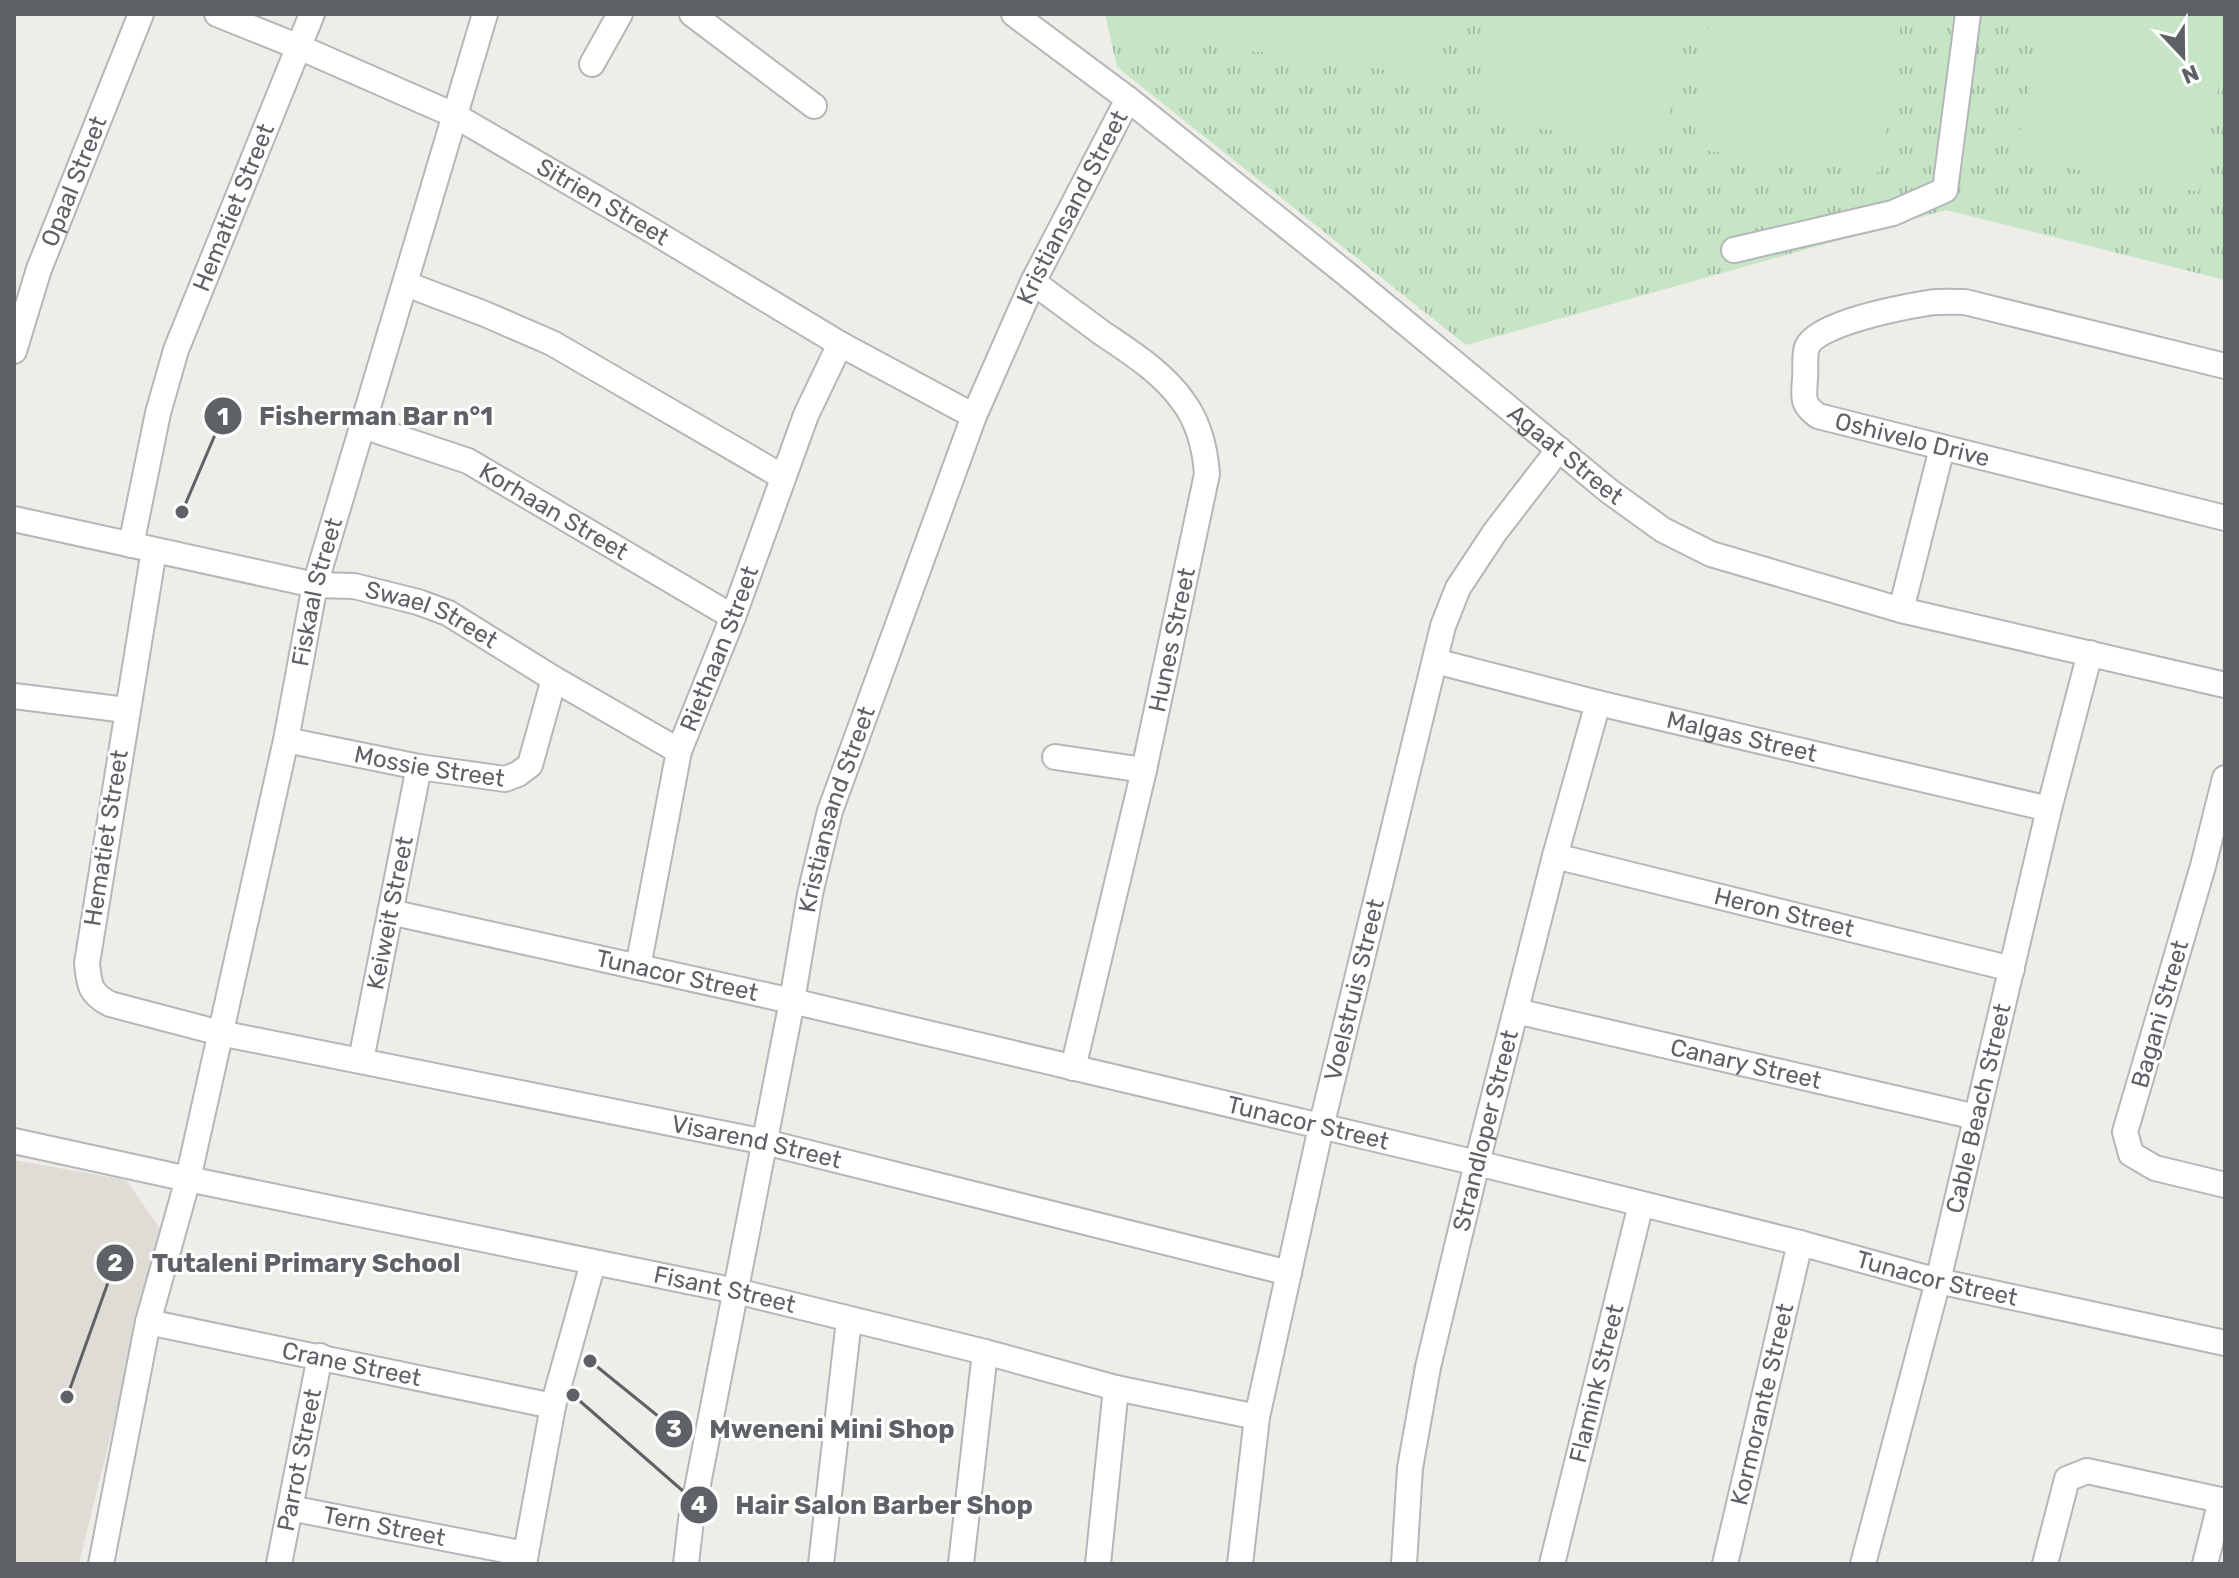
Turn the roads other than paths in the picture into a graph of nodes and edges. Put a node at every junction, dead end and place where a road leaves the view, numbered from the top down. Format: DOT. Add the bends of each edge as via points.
graph roads {
  1 [pos="141,14"];
  2 [pos="217,14"];
  3 [pos="312,14"];
  4 [pos="485,14"];
  5 [pos="620,14"];
  6 [pos="692,14"];
  7 [pos="1014,14"];
  8 [pos="1968,14"];
  9 [pos="299,47"];
  10 [pos="592,64"];
  11 [pos="1128,99"];
  12 [pos="814,106"];
  13 [pos="454,115"];
  14 [pos="1734,250"];
  15 [pos="1033,282"];
  16 [pos="406,284"];
  17 [pos="840,344"];
  18 [pos="14,351"];
  19 [pos="2225,366"];
  20 [pos="974,416"];
  21 [pos="363,426"];
  22 [pos="1942,448"];
  23 [pos="1559,449"];
  24 [pos="783,477"];
  25 [pos="2225,518"];
  26 [pos="14,519"];
  27 [pos="142,548"];
  28 [pos="315,585"];
  29 [pos="1901,610"];
  30 [pos="733,617"];
  31 [pos="2090,653"];
  32 [pos="1435,661"];
  33 [pos="554,679"];
  34 [pos="2225,685"];
  35 [pos="14,696"];
  36 [pos="1598,703"];
  37 [pos="126,710"];
  38 [pos="286,740"];
  39 [pos="679,751"];
  40 [pos="1055,757"];
  41 [pos="419,767"];
  42 [pos="1144,770"];
  43 [pos="2225,778"];
  44 [pos="2049,809"];
  45 [pos="1555,856"];
  46 [pos="2214,869"];
  47 [pos="390,912"];
  48 [pos="638,967"];
  49 [pos="2012,969"];
  50 [pos="792,1001"];
  51 [pos="1516,1011"];
  52 [pos="220,1033"];
  53 [pos="361,1060"];
  54 [pos="1073,1068"];
  55 [pos="1976,1117"];
  56 [pos="1321,1127"];
  57 [pos="14,1141"];
  58 [pos="765,1142"];
  59 [pos="1477,1163"];
  60 [pos="188,1179"];
  61 [pos="2225,1185"];
  62 [pos="1641,1204"];
  63 [pos="1800,1243"];
  64 [pos="593,1263"];
  65 [pos="1289,1273"];
  66 [pos="1938,1281"];
  67 [pos="736,1291"];
  68 [pos="849,1320"];
  69 [pos="148,1322"];
  70 [pos="2225,1343"];
  71 [pos="985,1352"];
  72 [pos="320,1356"];
  73 [pos="1116,1388"];
  74 [pos="553,1406"];
  75 [pos="1257,1417"];
  76 [pos="2223,1501"];
  77 [pos="290,1508"];
  78 [pos="524,1559"];
  79 [pos="101,1564"];
  80 [pos="279,1564"];
  81 [pos="686,1564"];
  82 [pos="821,1564"];
  83 [pos="961,1564"];
  84 [pos="1098,1564"];
  85 [pos="1240,1564"];
  86 [pos="1404,1564"];
  87 [pos="1552,1564"];
  88 [pos="1725,1564"];
  89 [pos="1863,1564"];
  90 [pos="2045,1564"];
  91 [pos="2205,1564"];
  1 -- 18 [label="street, Opaal Street" via="39,269"];
  2 -- 9 [label="street, Sitrien Street"];
  3 -- 9 [label="street, Hematiet Street"];
  4 -- 13 [label="street, Fiskaal Street"];
  5 -- 10 [label="street"];
  6 -- 12 [label="street"];
  7 -- 11 [label="street, Agaat Street"];
  8 -- 14 [label="street" via="1945,190 1893,213"];
  9 -- 13 [label="street, Sitrien Street"];
  9 -- 27 [label="street, Hematiet Street" via="176,350 158,413"];
  11 -- 15 [label="street, Kristiansand Street"];
  11 -- 23 [label="street, Agaat Street"];
  13 -- 16 [label="street, Fiskaal Street"];
  13 -- 17 [label="street, Sitrien Street"];
  15 -- 20 [label="street, Kristiansand Street"];
  15 -- 42 [label="street, Hunes Street" via="1163,379 1182,399 1205,448 1207,474"];
  16 -- 21 [label="street, Fiskaal Street"];
  16 -- 24 [label="street" via="552,343"];
  17 -- 20 [label="street, Sitrien Street"];
  17 -- 24 [label="street, Riethaan Street"];
  19 -- 22 [label="street, Oshivelo Drive" via="1965,302 1930,303 1830,327 1807,347 1808,409"];
  20 -- 50 [label="street, Kristiansand Street" via="830,811"];
  21 -- 28 [label="street, Fiskaal Street"];
  21 -- 30 [label="street, Korhaan Street" via="468,461"];
  22 -- 25 [label="street, Oshivelo Drive"];
  22 -- 29 [label="street"];
  23 -- 29 [label="street, Agaat Street" via="1663,530 1711,554"];
  23 -- 32 [label="street, Voelstruis Street" via="1458,588"];
  24 -- 30 [label="street, Riethaan Street"];
  26 -- 27 [label="street, Swael Street"];
  27 -- 28 [label="street, Swael Street"];
  27 -- 37 [label="street, Hematiet Street"];
  28 -- 33 [label="street, Swael Street" via="385,592 448,613"];
  28 -- 38 [label="street, Fiskaal Street"];
  29 -- 31 [label="street, Agaat Street"];
  30 -- 39 [label="street, Riethaan Street"];
  31 -- 34 [label="street, Agaat Street"];
  31 -- 44 [label="street, Cable Beach Street"];
  32 -- 36 [label="street, Malgas Street"];
  32 -- 56 [label="street, Voelstruis Street"];
  33 -- 39 [label="street, Swael Street"];
  33 -- 41 [label="street, Mossie Street" via="530,765 518,774 505,779"];
  35 -- 37 [label="street"];
  36 -- 44 [label="street, Malgas Street"];
  36 -- 45 [label="street, Strandloper Street"];
  37 -- 52 [label="street, Hematiet Street" via="87,963 92,991 110,1004"];
  38 -- 41 [label="street, Mossie Street"];
  38 -- 52 [label="street, Fiskaal Street"];
  39 -- 48 [label="street, Riethaan Street"];
  40 -- 42 [label="street"];
  41 -- 47 [label="street, Keiweit Street"];
  42 -- 54 [label="street, Hunes Street"];
  43 -- 46 [label="street, Bagani Street"];
  44 -- 49 [label="street, Cable Beach Street"];
  45 -- 49 [label="street, Heron Street"];
  45 -- 51 [label="street, Strandloper Street"];
  46 -- 61 [label="street, Bagani Street" via="2125,1132 2131,1154 2155,1168"];
  47 -- 48 [label="street, Tunacor Street"];
  47 -- 53 [label="street, Keiweit Street"];
  48 -- 50 [label="street, Tunacor Street"];
  49 -- 55 [label="street, Cable Beach Street"];
  50 -- 54 [label="street, Tunacor Street"];
  50 -- 58 [label="street, Kristiansand Street"];
  51 -- 55 [label="street, Canary Street"];
  51 -- 59 [label="street, Strandloper Street"];
  52 -- 53 [label="street, Visarend Street"];
  52 -- 60 [label="street, Fiskaal Street"];
  53 -- 58 [label="street, Visarend Street"];
  54 -- 56 [label="street, Tunacor Street"];
  55 -- 66 [label="street, Cable Beach Street"];
  56 -- 59 [label="street, Tunacor Street"];
  56 -- 65 [label="street, Voelstruis Street"];
  57 -- 60 [label="street, Fisant Street"];
  58 -- 65 [label="street, Visarend Street"];
  58 -- 67 [label="street, Kristiansand Street"];
  59 -- 62 [label="street, Tunacor Street"];
  59 -- 86 [label="street, Strandloper Street" via="1428,1367 1410,1468"];
  60 -- 64 [label="street, Fisant Street"];
  60 -- 69 [label="street, Fiskaal Street"];
  62 -- 63 [label="street, Tunacor Street"];
  62 -- 87 [label="street, Flamink Street"];
  63 -- 66 [label="street, Tunacor Street"];
  63 -- 88 [label="street, Kormorante Street"];
  64 -- 67 [label="street, Fisant Street"];
  64 -- 74 [label="street"];
  65 -- 75 [label="street, Voelstruis Street"];
  66 -- 70 [label="street, Tunacor Street"];
  66 -- 89 [label="street, Cable Beach Street"];
  67 -- 68 [label="street, Fisant Street"];
  67 -- 81 [label="street, Kristiansand Street"];
  68 -- 71 [label="street, Fisant Street"];
  68 -- 82 [label="street"];
  69 -- 72 [label="street, Crane Street"];
  69 -- 79 [label="street, Fiskaal Street"];
  71 -- 73 [label="street, Fisant Street"];
  71 -- 83 [label="street"];
  72 -- 74 [label="street, Crane Street"];
  72 -- 77 [label="street, Parrot Street"];
  73 -- 75 [label="street, Fisant Street"];
  73 -- 84 [label="street"];
  74 -- 78 [label="street"];
  75 -- 85 [label="street, Voelstruis Street"];
  76 -- 90 [label="street" via="2087,1471 2077,1474 2067,1479"];
  76 -- 91 [label="street"];
  77 -- 78 [label="street, Tern Street"];
  77 -- 80 [label="street, Parrot Street"];
}
